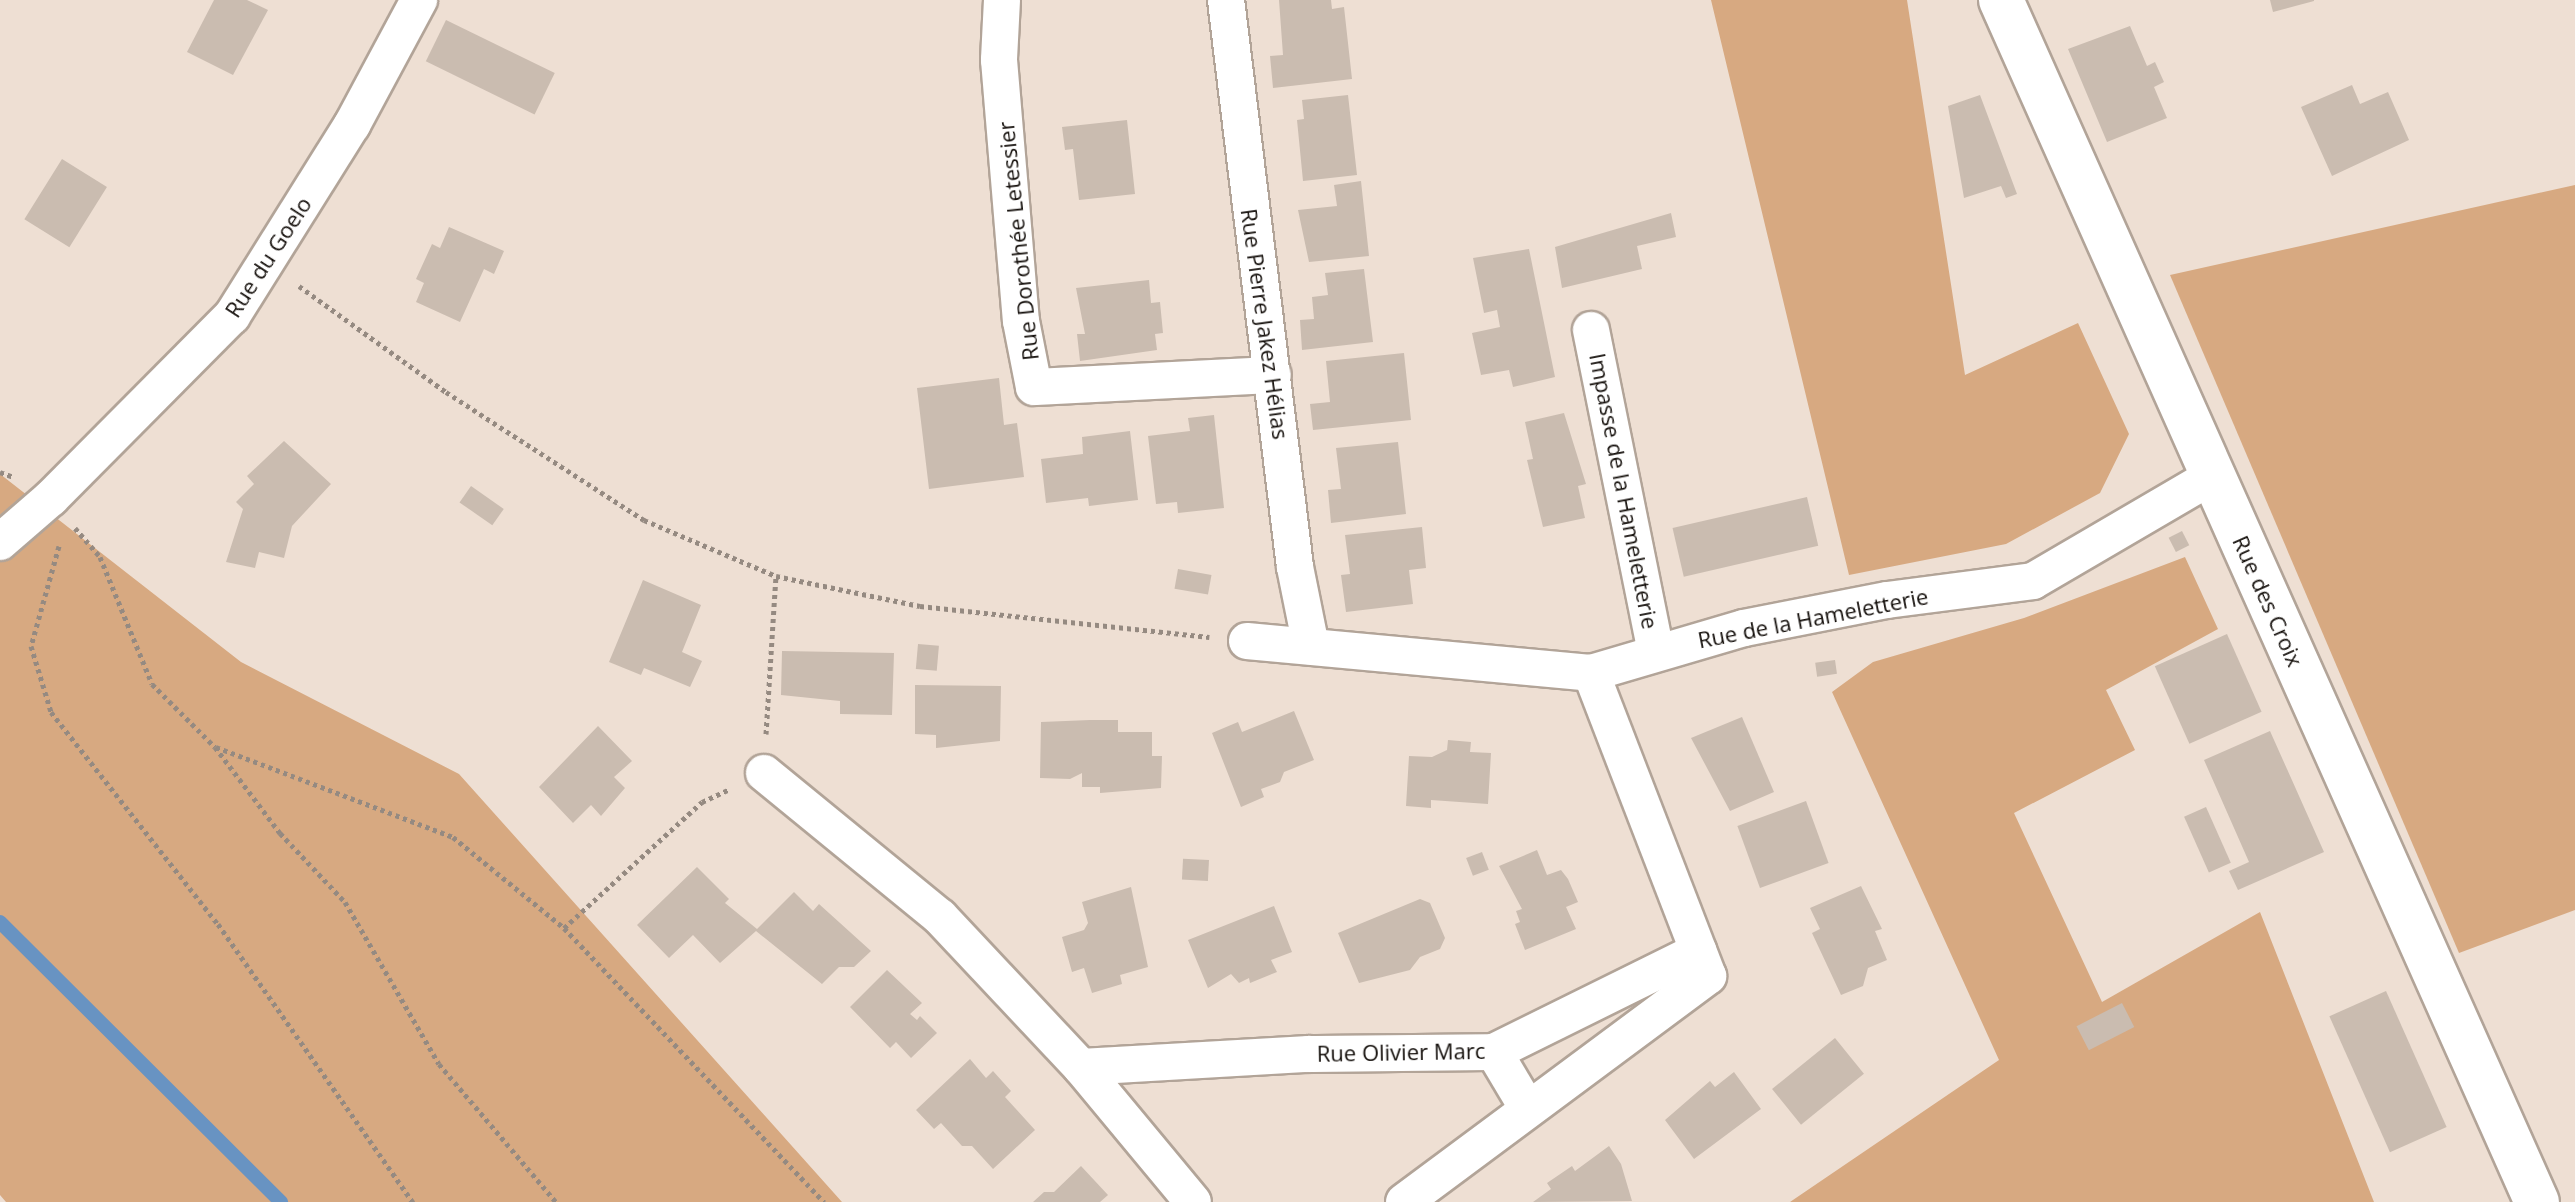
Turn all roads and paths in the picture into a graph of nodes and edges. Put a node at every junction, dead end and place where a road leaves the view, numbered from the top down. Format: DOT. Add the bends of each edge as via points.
graph roads {
  1 [pos="1002,0"];
  2 [pos="1226,0"];
  3 [pos="2001,0"];
  4 [pos="413,1"];
  5 [pos="266,262"];
  6 [pos="1591,330"];
  7 [pos="1273,375"];
  8 [pos="2213,476"];
  9 [pos="59,508"];
  10 [pos="0,542"];
  11 [pos="776,576"];
  12 [pos="1247,641"];
  13 [pos="1311,646"];
  14 [pos="1656,652"];
  15 [pos="1591,673"];
  16 [pos="215,747"];
  17 [pos="764,773"];
  18 [pos="564,928"];
  19 [pos="1703,963"];
  20 [pos="1494,1052"];
  21 [pos="1081,1067"];
  22 [pos="1528,1109"];
  23 [pos="413,1202"];
  24 [pos="556,1202"];
  25 [pos="824,1202"];
  26 [pos="1193,1202"];
  27 [pos="1404,1202"];
  28 [pos="2537,1202"];
  1 -- 7 [label="street, Rue Dorothée Letessier" via="999,60 1021,321 1034,387"];
  2 -- 7 [label="street, Rue Pierre Jakez Hélias"];
  3 -- 8 [label="main road, Rue des Croix"];
  4 -- 5 [label="street, Rue du Goelo" via="352,125"];
  5 -- 9 [label="street, Rue du Goelo" via="232,316"];
  5 -- 11 [label="path" via="446,392 644,520"];
  6 -- 14 [label="street, Impasse de la Hameletterie"];
  7 -- 13 [label="street, Rue Pierre Jakez Hélias" via="1295,567"];
  8 -- 14 [label="street, Rue de la Hameletterie" via="2033,581 1859,606"];
  8 -- 28 [label="main road, Rue des Croix"];
  9 -- 10 [label="street, Rue du Goelo"];
  9 -- 16 [label="path" via="100,557 152,684"];
  9 -- 23 [label="path" via="31,646 51,712 218,924"];
  11 -- 12 [label="path" via="920,606"];
  11 -- 17 [label="path"];
  12 -- 13 [label="street, Rue de la Hameletterie"];
  13 -- 15 [label="street, Rue de la Hameletterie"];
  14 -- 15 [label="street, Rue de la Hameletterie"];
  15 -- 19 [label="street"];
  16 -- 18 [label="path" via="453,837"];
  16 -- 24 [label="path" via="280,833 345,902 439,1064"];
  17 -- 18 [label="path" via="702,802"];
  17 -- 21 [label="street" via="940,917"];
  18 -- 25 [label="path"];
  19 -- 20 [label="street, Rue Olivier Marc"];
  19 -- 22 [label="street"];
  20 -- 21 [label="street, Rue Olivier Marc" via="1309,1054"];
  20 -- 22 [label="street"];
  21 -- 26 [label="street"];
  22 -- 27 [label="street"];
}
